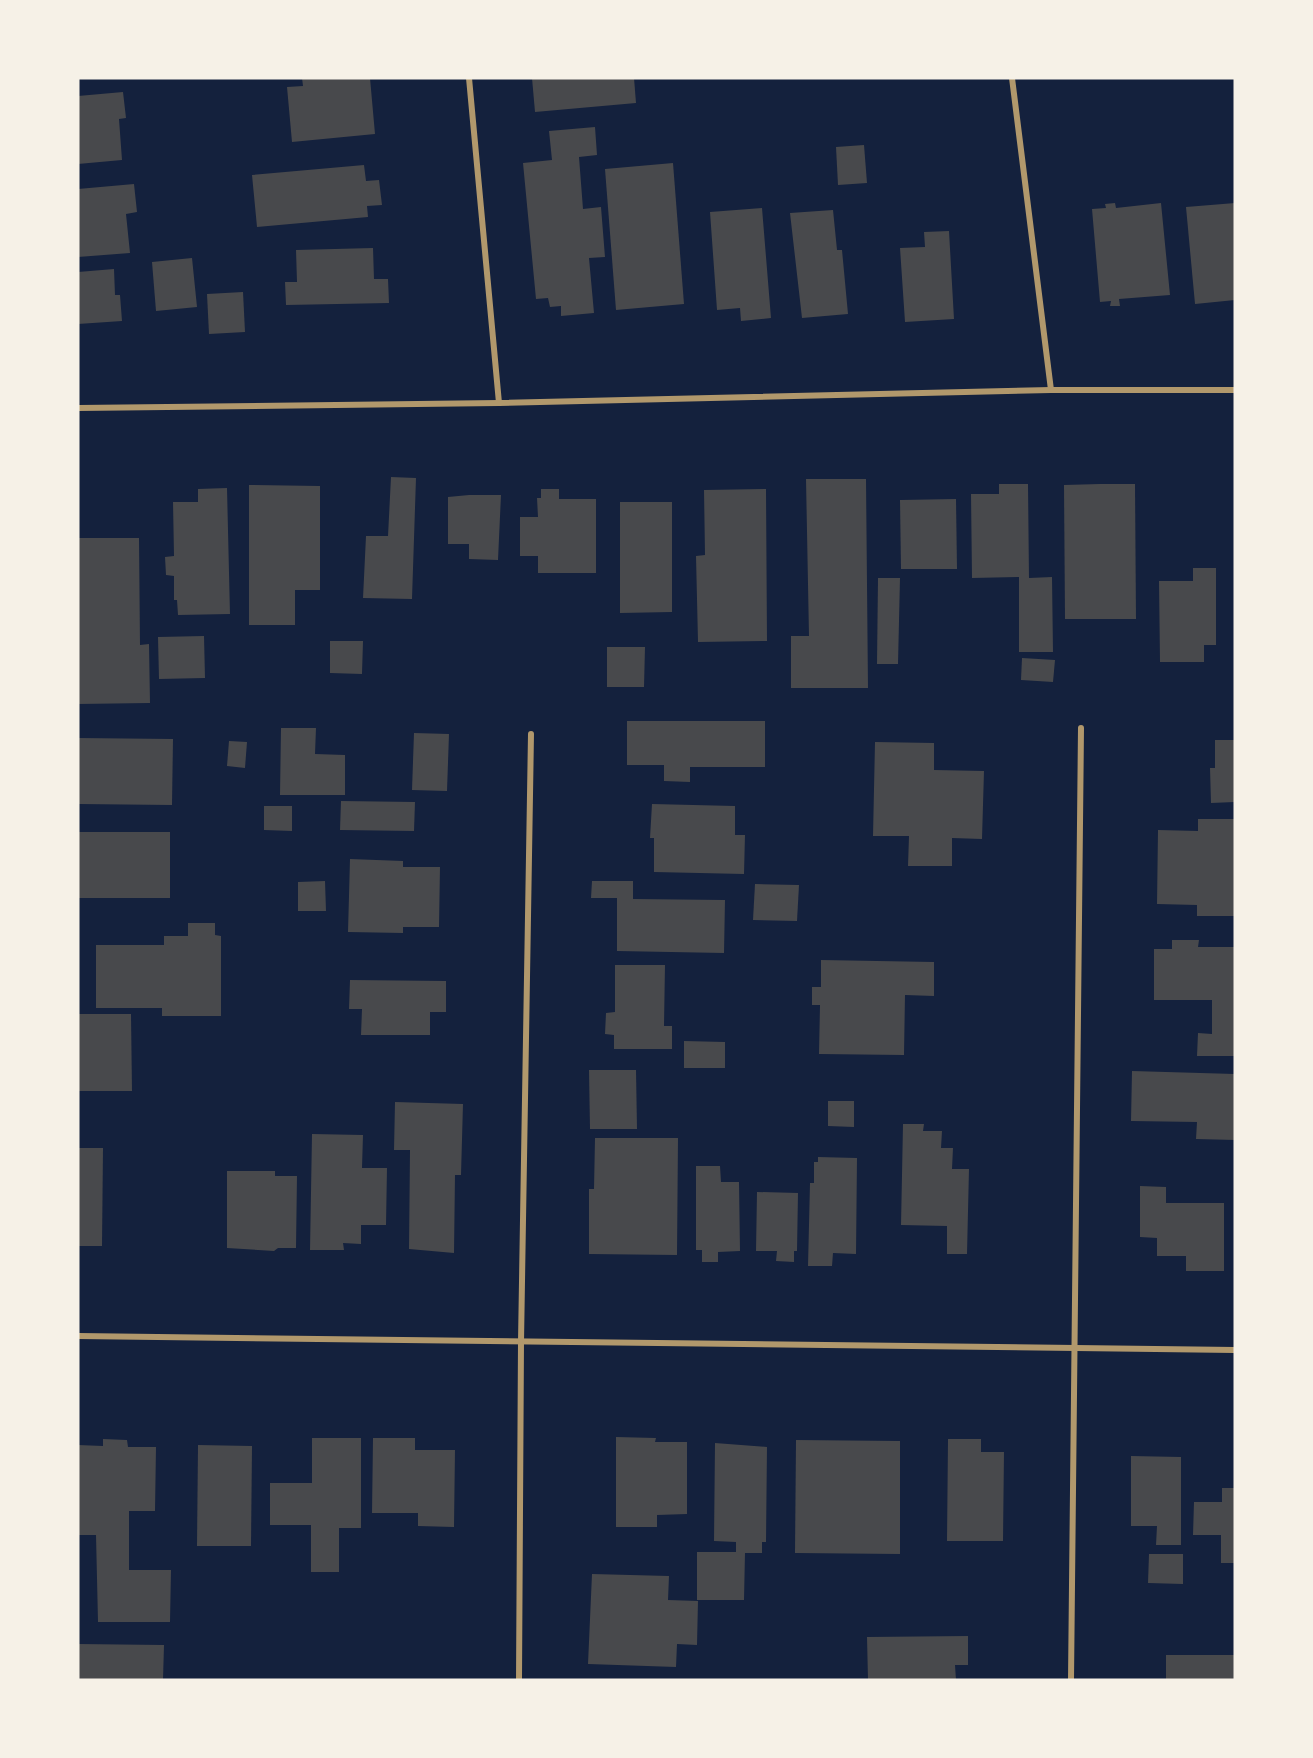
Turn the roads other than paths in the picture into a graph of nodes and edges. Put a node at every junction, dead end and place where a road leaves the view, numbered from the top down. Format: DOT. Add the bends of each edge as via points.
graph roads {
  1 [pos="469,78"];
  2 [pos="1012,78"];
  3 [pos="1051,390"];
  4 [pos="1235,390"];
  5 [pos="499,403"];
  6 [pos="78,408"];
  7 [pos="1081,728"];
  8 [pos="531,734"];
  9 [pos="78,1336"];
  10 [pos="521,1342"];
  11 [pos="1074,1346"];
  12 [pos="1235,1350"];
  13 [pos="519,1680"];
  14 [pos="1071,1680"];
  1 -- 5 [label="street"];
  2 -- 3 [label="street"];
  3 -- 4 [label="street"];
  3 -- 5 [label="street"];
  5 -- 6 [label="street"];
  7 -- 11 [label="street"];
  8 -- 10 [label="street"];
  9 -- 10 [label="street"];
  10 -- 11 [label="street"];
  10 -- 13 [label="street"];
  11 -- 12 [label="street"];
  11 -- 14 [label="street"];
}
